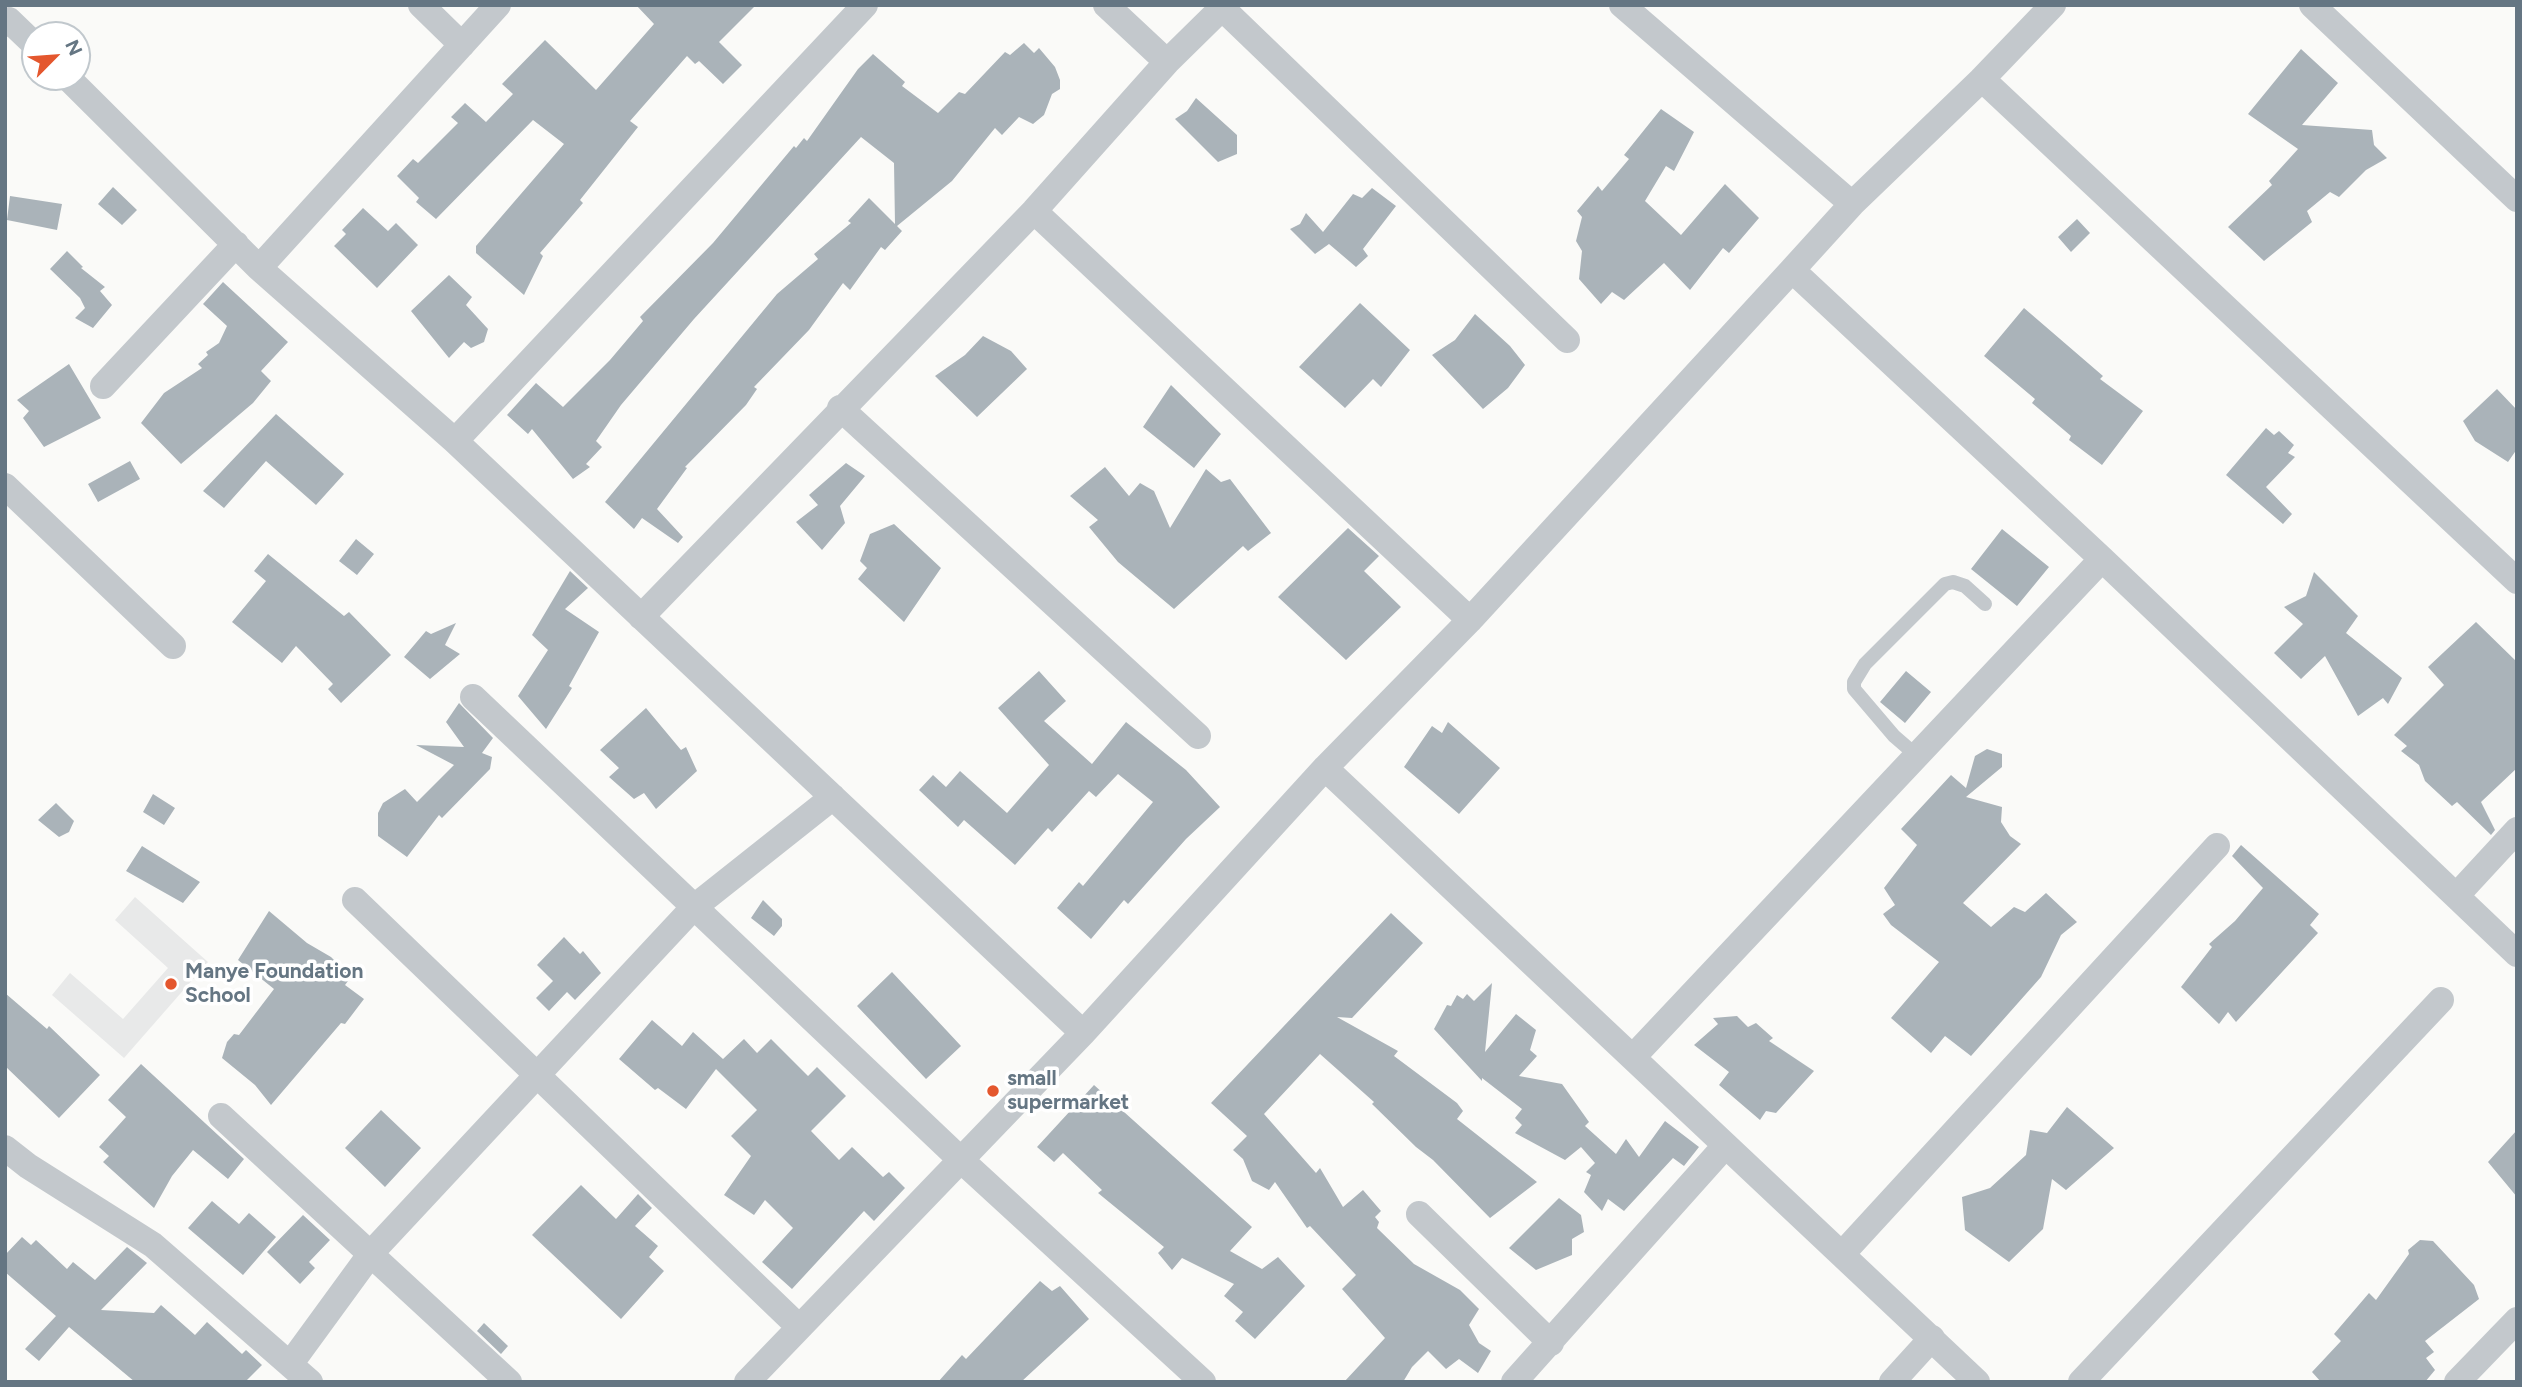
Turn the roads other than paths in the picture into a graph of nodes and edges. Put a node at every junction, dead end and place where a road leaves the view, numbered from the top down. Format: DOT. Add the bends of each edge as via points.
graph roads {
  1 [pos="422,5"];
  2 [pos="498,5"];
  3 [pos="864,5"];
  4 [pos="1106,5"];
  5 [pos="2053,5"];
  6 [pos="2312,5"];
  7 [pos="1224,6"];
  8 [pos="1625,6"];
  9 [pos="9,16"];
  10 [pos="21,29"];
  11 [pos="462,45"];
  12 [pos="1167,62"];
  13 [pos="1982,79"];
  14 [pos="81,91"];
  15 [pos="2517,199"];
  16 [pos="1852,204"];
  17 [pos="1034,211"];
  18 [pos="236,244"];
  19 [pos="259,268"];
  20 [pos="1792,271"];
  21 [pos="1567,340"];
  22 [pos="103,386"];
  23 [pos="841,408"];
  24 [pos="455,441"];
  25 [pos="5,486"];
  26 [pos="2102,559"];
  27 [pos="2517,581"];
  28 [pos="1984,604"];
  29 [pos="641,617"];
  30 [pos="1470,620"];
  31 [pos="173,646"];
  32 [pos="473,697"];
  33 [pos="1198,736"];
  34 [pos="1916,755"];
  35 [pos="1325,768"];
  36 [pos="833,797"];
  37 [pos="2517,830"];
  38 [pos="2217,846"];
  39 [pos="2457,895"];
  40 [pos="355,901"];
  41 [pos="693,908"];
  42 [pos="2517,954"];
  43 [pos="2441,1000"];
  44 [pos="1083,1033"];
  45 [pos="1633,1057"];
  46 [pos="537,1076"];
  47 [pos="220,1116"];
  48 [pos="1725,1146"];
  49 [pos="5,1148"];
  50 [pos="961,1160"];
  51 [pos="1419,1214"];
  52 [pos="372,1252"];
  53 [pos="1843,1253"];
  54 [pos="2517,1320"];
  55 [pos="798,1326"];
  56 [pos="1932,1338"];
  57 [pos="1551,1343"];
  58 [pos="291,1363"];
  59 [pos="755,1379"];
  60 [pos="310,1382"];
  61 [pos="509,1382"];
  62 [pos="1203,1382"];
  63 [pos="1514,1382"];
  64 [pos="1892,1382"];
  65 [pos="1977,1382"];
  66 [pos="2081,1382"];
  67 [pos="2457,1382"];
  1 -- 11 [label="street"];
  2 -- 11 [label="street"];
  3 -- 24 [label="street"];
  4 -- 12 [label="street"];
  5 -- 13 [label="street"];
  6 -- 15 [label="street"];
  7 -- 12 [label="street"];
  7 -- 21 [label="street"];
  8 -- 16 [label="street"];
  9 -- 10 [label="street"];
  11 -- 19 [label="street"];
  12 -- 17 [label="street"];
  13 -- 16 [label="street"];
  13 -- 27 [label="street"];
  14 -- 18 [label="street"];
  16 -- 20 [label="street"];
  17 -- 23 [label="street"];
  17 -- 30 [label="street"];
  18 -- 19 [label="street"];
  18 -- 22 [label="street"];
  19 -- 24 [label="street"];
  20 -- 26 [label="street"];
  20 -- 30 [label="street"];
  23 -- 29 [label="street"];
  23 -- 33 [label="street"];
  24 -- 29 [label="street"];
  25 -- 31 [label="street"];
  26 -- 34 [label="street"];
  26 -- 39 [label="street"];
  28 -- 34 [label="lane" via="1965,586 1945,584 1865,664 1854,682 1854,689"];
  29 -- 36 [label="street"];
  30 -- 35 [label="street"];
  32 -- 41 [label="street"];
  34 -- 45 [label="street"];
  35 -- 44 [label="street"];
  35 -- 45 [label="street"];
  36 -- 41 [label="street"];
  36 -- 44 [label="street"];
  37 -- 39 [label="street"];
  38 -- 53 [label="street"];
  39 -- 42 [label="street"];
  40 -- 46 [label="street"];
  41 -- 46 [label="street"];
  41 -- 50 [label="street"];
  43 -- 66 [label="street"];
  44 -- 50 [label="street"];
  45 -- 48 [label="street"];
  46 -- 52 [label="street"];
  46 -- 55 [label="street"];
  47 -- 52 [label="street"];
  48 -- 53 [label="street"];
  48 -- 57 [label="street"];
  49 -- 58 [label="street" via="153,1245"];
  50 -- 55 [label="street"];
  50 -- 62 [label="street"];
  51 -- 57 [label="street"];
  52 -- 58 [label="street"];
  52 -- 61 [label="street"];
  53 -- 56 [label="street"];
  54 -- 67 [label="street"];
  55 -- 59 [label="street"];
  56 -- 64 [label="street"];
  56 -- 65 [label="street"];
  57 -- 63 [label="street"];
  58 -- 60 [label="street"];
}
